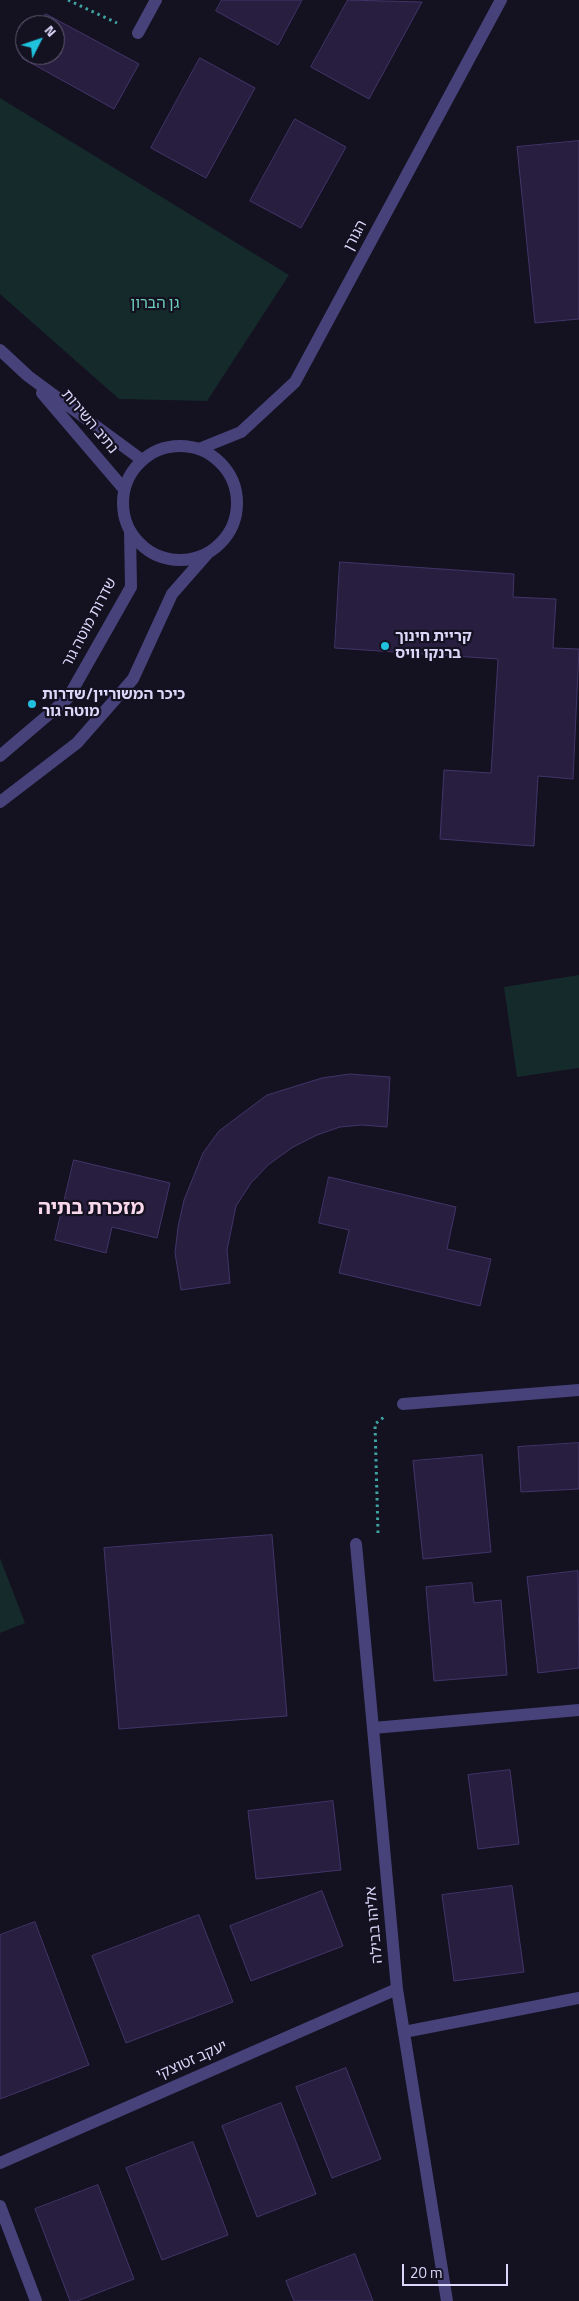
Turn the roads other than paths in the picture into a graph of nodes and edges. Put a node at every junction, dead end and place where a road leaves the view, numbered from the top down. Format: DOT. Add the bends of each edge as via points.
graph roads {
  1 [pos="156,0"];
  2 [pos="501,0"];
  3 [pos="138,33"];
  4 [pos="0,350"];
  5 [pos="28,376"];
  6 [pos="200,449"];
  7 [pos="142,460"];
  8 [pos="124,489"];
  9 [pos="130,531"];
  10 [pos="208,553"];
  11 [pos="0,756"];
  12 [pos="0,802"];
  13 [pos="579,1390"];
  14 [pos="402,1404"];
  15 [pos="356,1544"];
  16 [pos="579,1710"];
  17 [pos="373,1728"];
  18 [pos="397,1989"];
  19 [pos="579,1998"];
  20 [pos="404,2032"];
  21 [pos="0,2163"];
  22 [pos="0,2206"];
  23 [pos="36,2301"];
  24 [pos="447,2301"];
  1 -- 3 [label="street"];
  2 -- 6 [label="street, הגורן" via="295,382 241,432"];
  4 -- 5 [label="street, נתיב השירות"];
  5 -- 7 [label="street, נתיב השירות"];
  5 -- 8 [label="street, נתיב השירות"];
  6 -- 7 [label="street" via="180,445 160,449"];
  6 -- 10 [label="street" via="222,465 231,477 237,498 235,520 225,539"];
  7 -- 8 [label="street"];
  8 -- 9 [label="street" via="123,507"];
  9 -- 10 [label="street" via="149,551 165,558 187,560"];
  9 -- 11 [label="street, שדרות מוטה גור" via="131,587 68,698"];
  10 -- 12 [label="street" via="172,594 133,679 77,743"];
  13 -- 14 [label="street"];
  15 -- 17 [label="street, אליהו בבילה"];
  16 -- 17 [label="street"];
  17 -- 18 [label="street, אליהו בבילה"];
  18 -- 20 [label="street, אליהו בבילה"];
  18 -- 21 [label="street, יעקב זטוצקי"];
  19 -- 20 [label="street"];
  20 -- 24 [label="street, אליהו בבילה"];
  22 -- 23 [label="street"];
}
